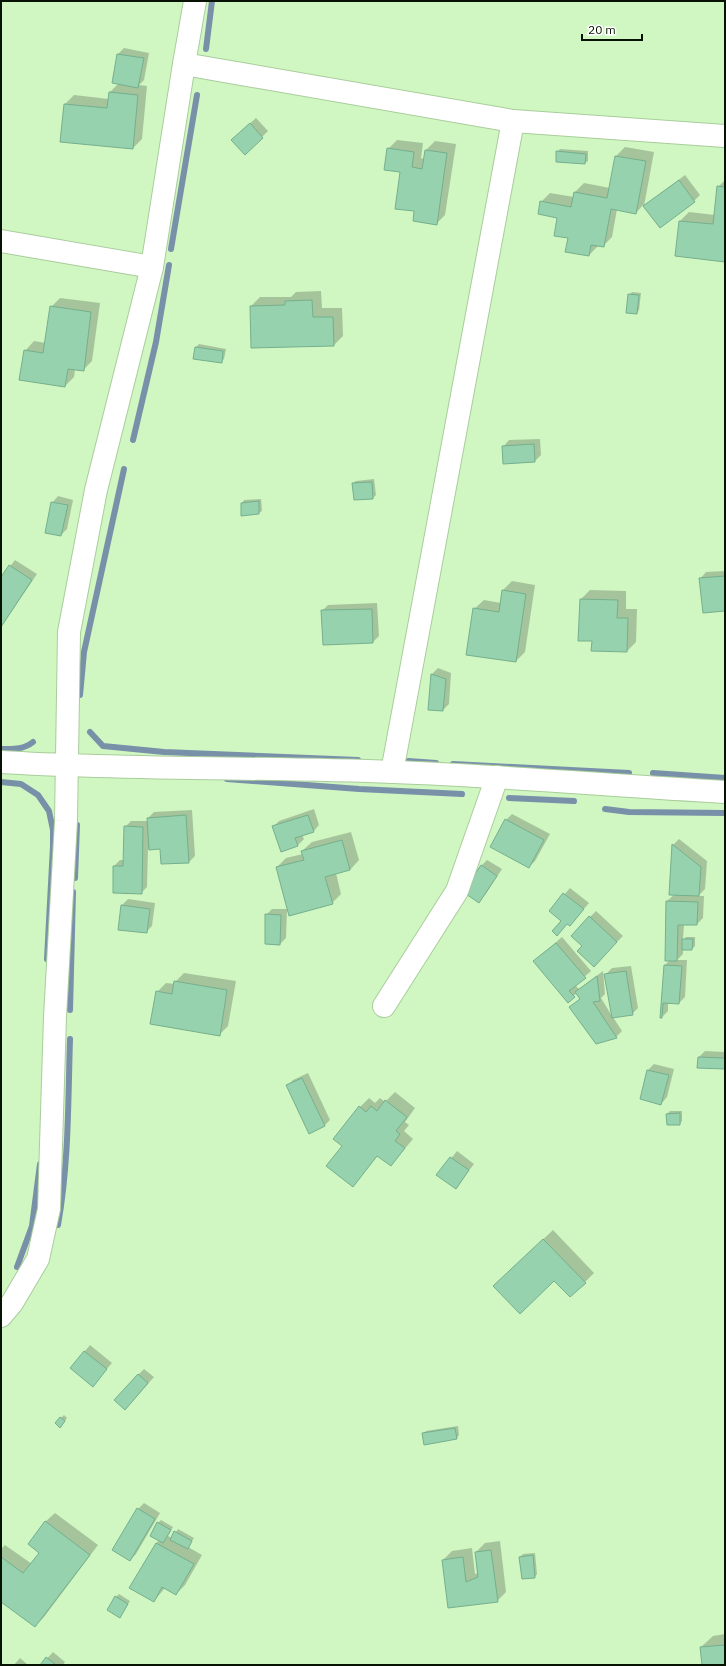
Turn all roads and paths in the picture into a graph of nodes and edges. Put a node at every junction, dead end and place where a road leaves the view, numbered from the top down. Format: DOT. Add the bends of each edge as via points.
graph roads {
  1 [pos="195,1"];
  2 [pos="184,64"];
  3 [pos="513,121"];
  4 [pos="725,136"];
  5 [pos="1,241"];
  6 [pos="152,267"];
  7 [pos="1,762"];
  8 [pos="67,766"];
  9 [pos="392,772"];
  10 [pos="497,777"];
  11 [pos="725,792"];
  12 [pos="384,1006"];
  13 [pos="1,1316"];
  1 -- 2 [label="street"];
  2 -- 3 [label="street"];
  2 -- 6 [label="street"];
  3 -- 4 [label="street"];
  3 -- 9 [label="street"];
  5 -- 6 [label="street"];
  6 -- 8 [label="street" via="96,490 69,632"];
  7 -- 8 [label="street"];
  8 -- 9 [label="street"];
  8 -- 13 [label="street" via="49,1209 38,1259 12,1303"];
  9 -- 10 [label="street"];
  10 -- 11 [label="street"];
  10 -- 12 [label="street" via="457,891"];
}
